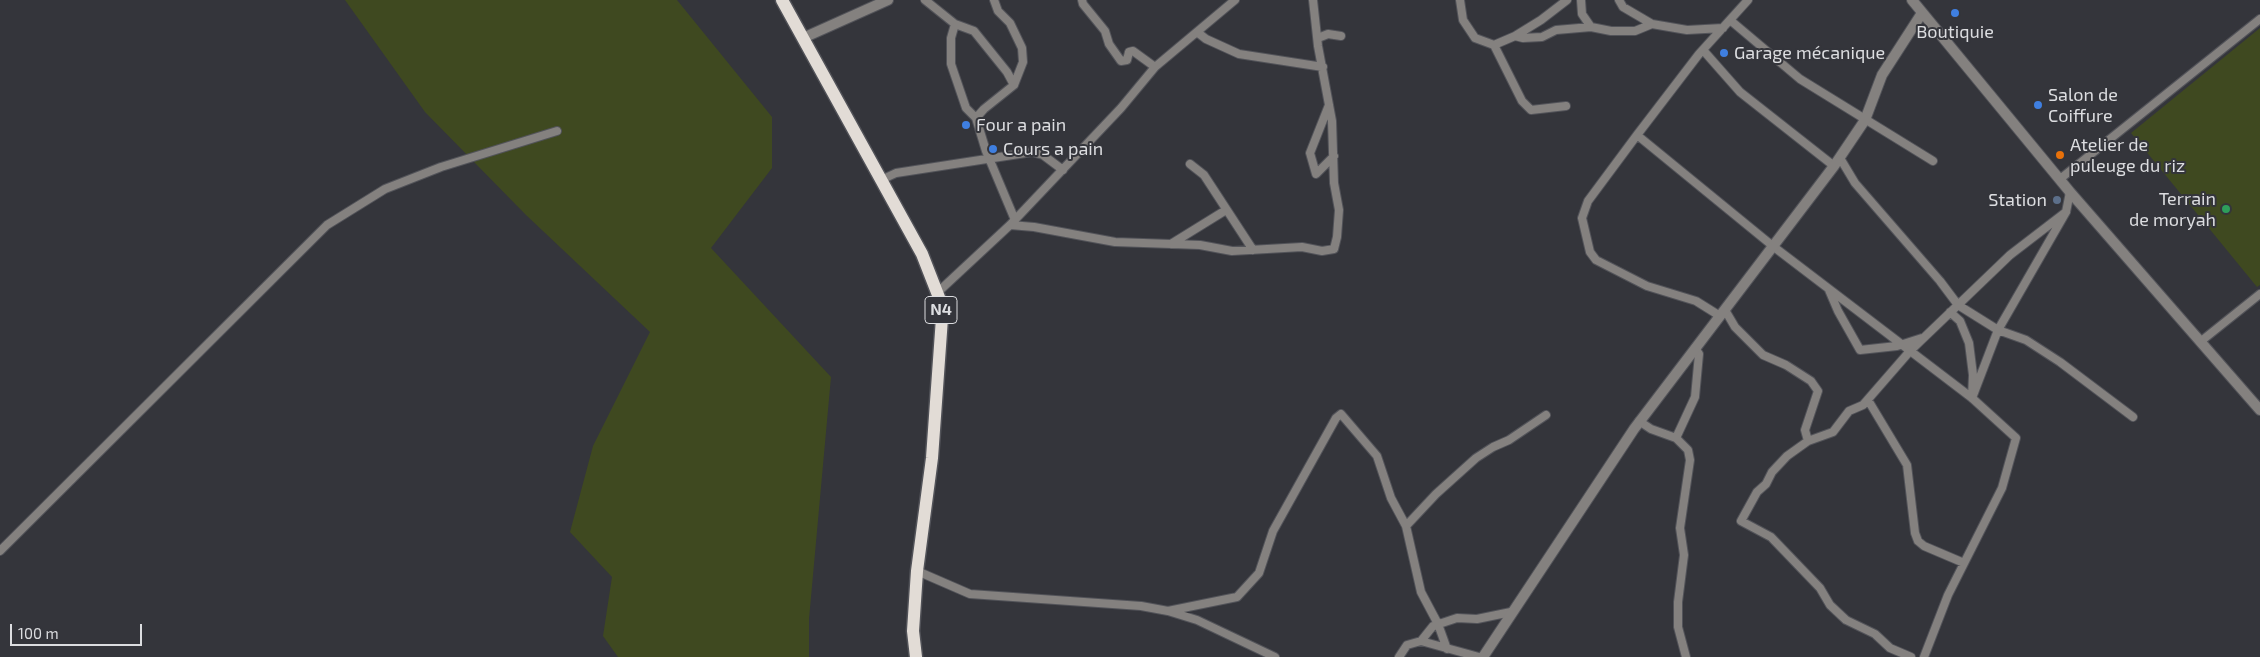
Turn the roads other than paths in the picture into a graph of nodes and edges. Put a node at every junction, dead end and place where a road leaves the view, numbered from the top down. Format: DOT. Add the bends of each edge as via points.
graph roads {
  1 [pos="782,0"];
  2 [pos="888,0"];
  3 [pos="925,0"];
  4 [pos="994,0"];
  5 [pos="1082,0"];
  6 [pos="1235,0"];
  7 [pos="1313,0"];
  8 [pos="1460,0"];
  9 [pos="1567,0"];
  10 [pos="1580,0"];
  11 [pos="1619,0"];
  12 [pos="1748,0"];
  13 [pos="1912,0"];
  14 [pos="1922,12"];
  15 [pos="2260,19"];
  16 [pos="1730,20"];
  17 [pos="956,24"];
  18 [pos="1652,24"];
  19 [pos="1591,27"];
  20 [pos="1723,28"];
  21 [pos="1197,32"];
  22 [pos="1340,36"];
  23 [pos="1516,36"];
  24 [pos="803,38"];
  25 [pos="1318,38"];
  26 [pos="1494,45"];
  27 [pos="1703,50"];
  28 [pos="1155,66"];
  29 [pos="1323,68"];
  30 [pos="1014,85"];
  31 [pos="1328,105"];
  32 [pos="1566,106"];
  33 [pos="976,118"];
  34 [pos="1865,120"];
  35 [pos="558,131"];
  36 [pos="1637,135"];
  37 [pos="1334,156"];
  38 [pos="989,160"];
  39 [pos="1933,161"];
  40 [pos="1837,162"];
  41 [pos="1190,164"];
  42 [pos="1063,170"];
  43 [pos="2060,179"];
  44 [pos="882,180"];
  45 [pos="2070,192"];
  46 [pos="1226,210"];
  47 [pos="2066,212"];
  48 [pos="1013,223"];
  49 [pos="1171,244"];
  50 [pos="1774,247"];
  51 [pos="1253,250"];
  52 [pos="1829,290"];
  53 [pos="938,292"];
  54 [pos="2260,294"];
  55 [pos="1958,305"];
  56 [pos="1950,312"];
  57 [pos="1722,313"];
  58 [pos="1998,330"];
  59 [pos="1924,338"];
  60 [pos="2200,342"];
  61 [pos="1901,345"];
  62 [pos="1695,348"];
  63 [pos="1910,351"];
  64 [pos="1972,398"];
  65 [pos="1868,400"];
  66 [pos="2260,410"];
  67 [pos="1546,415"];
  68 [pos="2134,417"];
  69 [pos="1640,421"];
  70 [pos="1676,438"];
  71 [pos="1808,441"];
  72 [pos="1406,526"];
  73 [pos="0,551"];
  74 [pos="1964,563"];
  75 [pos="917,571"];
  76 [pos="1168,611"];
  77 [pos="1511,612"];
  78 [pos="1438,624"];
  79 [pos="1421,641"];
  80 [pos="1448,649"];
  81 [pos="1923,655"];
  82 [pos="916,657"];
  83 [pos="1275,657"];
  84 [pos="1399,657"];
  85 [pos="1478,657"];
  86 [pos="1483,657"];
  87 [pos="1686,657"];
  88 [pos="1911,657"];
  1 -- 24 [label="highway, N4"];
  2 -- 24 [label="street"];
  3 -- 17 [label="street"];
  4 -- 30 [label="street" via="1022,48 1023,62"];
  5 -- 28 [label="street" via="1105,31 1109,44 1121,61 1127,60 1133,50"];
  6 -- 21 [label="street"];
  7 -- 25 [label="street"];
  8 -- 26 [label="street" via="1463,20 1475,38"];
  9 -- 23 [label="street"];
  10 -- 19 [label="street" via="1582,14"];
  11 -- 18 [label="street" via="1623,7"];
  12 -- 16 [label="street"];
  13 -- 14 [label="street"];
  14 -- 34 [label="street" via="1882,75"];
  14 -- 43 [label="street"];
  15 -- 43 [label="street"];
  16 -- 20 [label="street"];
  16 -- 34 [label="street" via="1800,79"];
  17 -- 30 [label="street" via="974,30"];
  17 -- 33 [label="street" via="951,38 951,64 966,108"];
  18 -- 19 [label="street" via="1635,30 1611,31"];
  18 -- 20 [label="street" via="1687,30"];
  19 -- 23 [label="street" via="1556,30 1542,37"];
  20 -- 27 [label="street"];
  21 -- 28 [label="street"];
  21 -- 29 [label="street" via="1239,54"];
  22 -- 25 [label="street" via="1328,34"];
  23 -- 26 [label="street"];
  24 -- 44 [label="highway, N4"];
  25 -- 29 [label="street"];
  26 -- 32 [label="street" via="1517,93 1531,110"];
  27 -- 36 [label="street"];
  27 -- 40 [label="street" via="1740,92"];
  28 -- 42 [label="street"];
  29 -- 31 [label="street"];
  30 -- 33 [label="street"];
  31 -- 37 [label="street"];
  31 -- 37 [label="street" via="1310,153 1316,174"];
  33 -- 38 [label="street"];
  34 -- 39 [label="street"];
  34 -- 40 [label="street"];
  35 -- 73 [label="street" via="441,167 385,189 328,225"];
  36 -- 50 [label="street"];
  36 -- 57 [label="street" via="1588,201 1582,218 1590,252 1596,260 1647,286 1696,300"];
  37 -- 51 [label="street" via="1339,225 1334,248 1322,251 1302,247"];
  38 -- 42 [label="street" via="1038,152"];
  38 -- 44 [label="street" via="904,171"];
  38 -- 48 [label="street"];
  40 -- 50 [label="street"];
  40 -- 55 [label="street"];
  41 -- 46 [label="street" via="1204,175"];
  42 -- 48 [label="street"];
  43 -- 45 [label="street"];
  44 -- 53 [label="highway, N4" via="922,254"];
  45 -- 47 [label="street"];
  45 -- 60 [label="street"];
  46 -- 49 [label="street"];
  46 -- 51 [label="street"];
  47 -- 55 [label="street" via="2010,255"];
  47 -- 58 [label="street"];
  48 -- 49 [label="street" via="1115,242"];
  48 -- 53 [label="street"];
  49 -- 51 [label="street" via="1200,245 1232,252"];
  50 -- 52 [label="street"];
  50 -- 57 [label="street"];
  52 -- 61 [label="street"];
  52 -- 61 [label="street" via="1860,350"];
  53 -- 75 [label="highway, N4" via="942,318 932,458"];
  54 -- 60 [label="street"];
  55 -- 56 [label="street"];
  55 -- 58 [label="street"];
  56 -- 59 [label="street"];
  56 -- 64 [label="street" via="1960,321 1969,343"];
  57 -- 62 [label="street"];
  57 -- 71 [label="street" via="1763,355 1811,381 1818,391 1805,430"];
  58 -- 64 [label="street"];
  58 -- 68 [label="street" via="2026,340"];
  59 -- 61 [label="street"];
  59 -- 63 [label="street"];
  60 -- 66 [label="street"];
  61 -- 63 [label="street"];
  62 -- 69 [label="street"];
  62 -- 70 [label="street" via="1700,354 1695,397"];
  63 -- 64 [label="street"];
  63 -- 65 [label="street"];
  64 -- 74 [label="street" via="2016,438 2002,488"];
  65 -- 71 [label="street" via="1849,411 1834,432"];
  65 -- 74 [label="street" via="1907,465 1918,541"];
  67 -- 72 [label="street" via="1476,458"];
  69 -- 70 [label="street" via="1651,430"];
  69 -- 77 [label="street"];
  70 -- 87 [label="street" via="1688,450 1690,460 1680,528 1684,555 1678,602 1678,627"];
  71 -- 88 [label="street" via="1786,456 1772,472 1742,521 1771,537 1846,620 1875,634 1890,648"];
  72 -- 76 [label="street" via="1391,498 1377,456 1341,414 1273,532 1259,573 1237,597"];
  72 -- 78 [label="street" via="1421,592"];
  74 -- 81 [label="street"];
  75 -- 76 [label="street" via="970,594 1132,605"];
  75 -- 82 [label="highway, N4"];
  76 -- 83 [label="street" via="1197,620"];
  77 -- 78 [label="street" via="1477,619 1457,618"];
  77 -- 86 [label="street"];
  78 -- 79 [label="street"];
  78 -- 80 [label="street"];
  79 -- 80 [label="street"];
  79 -- 84 [label="street" via="1407,645"];
  80 -- 85 [label="street"];
}
